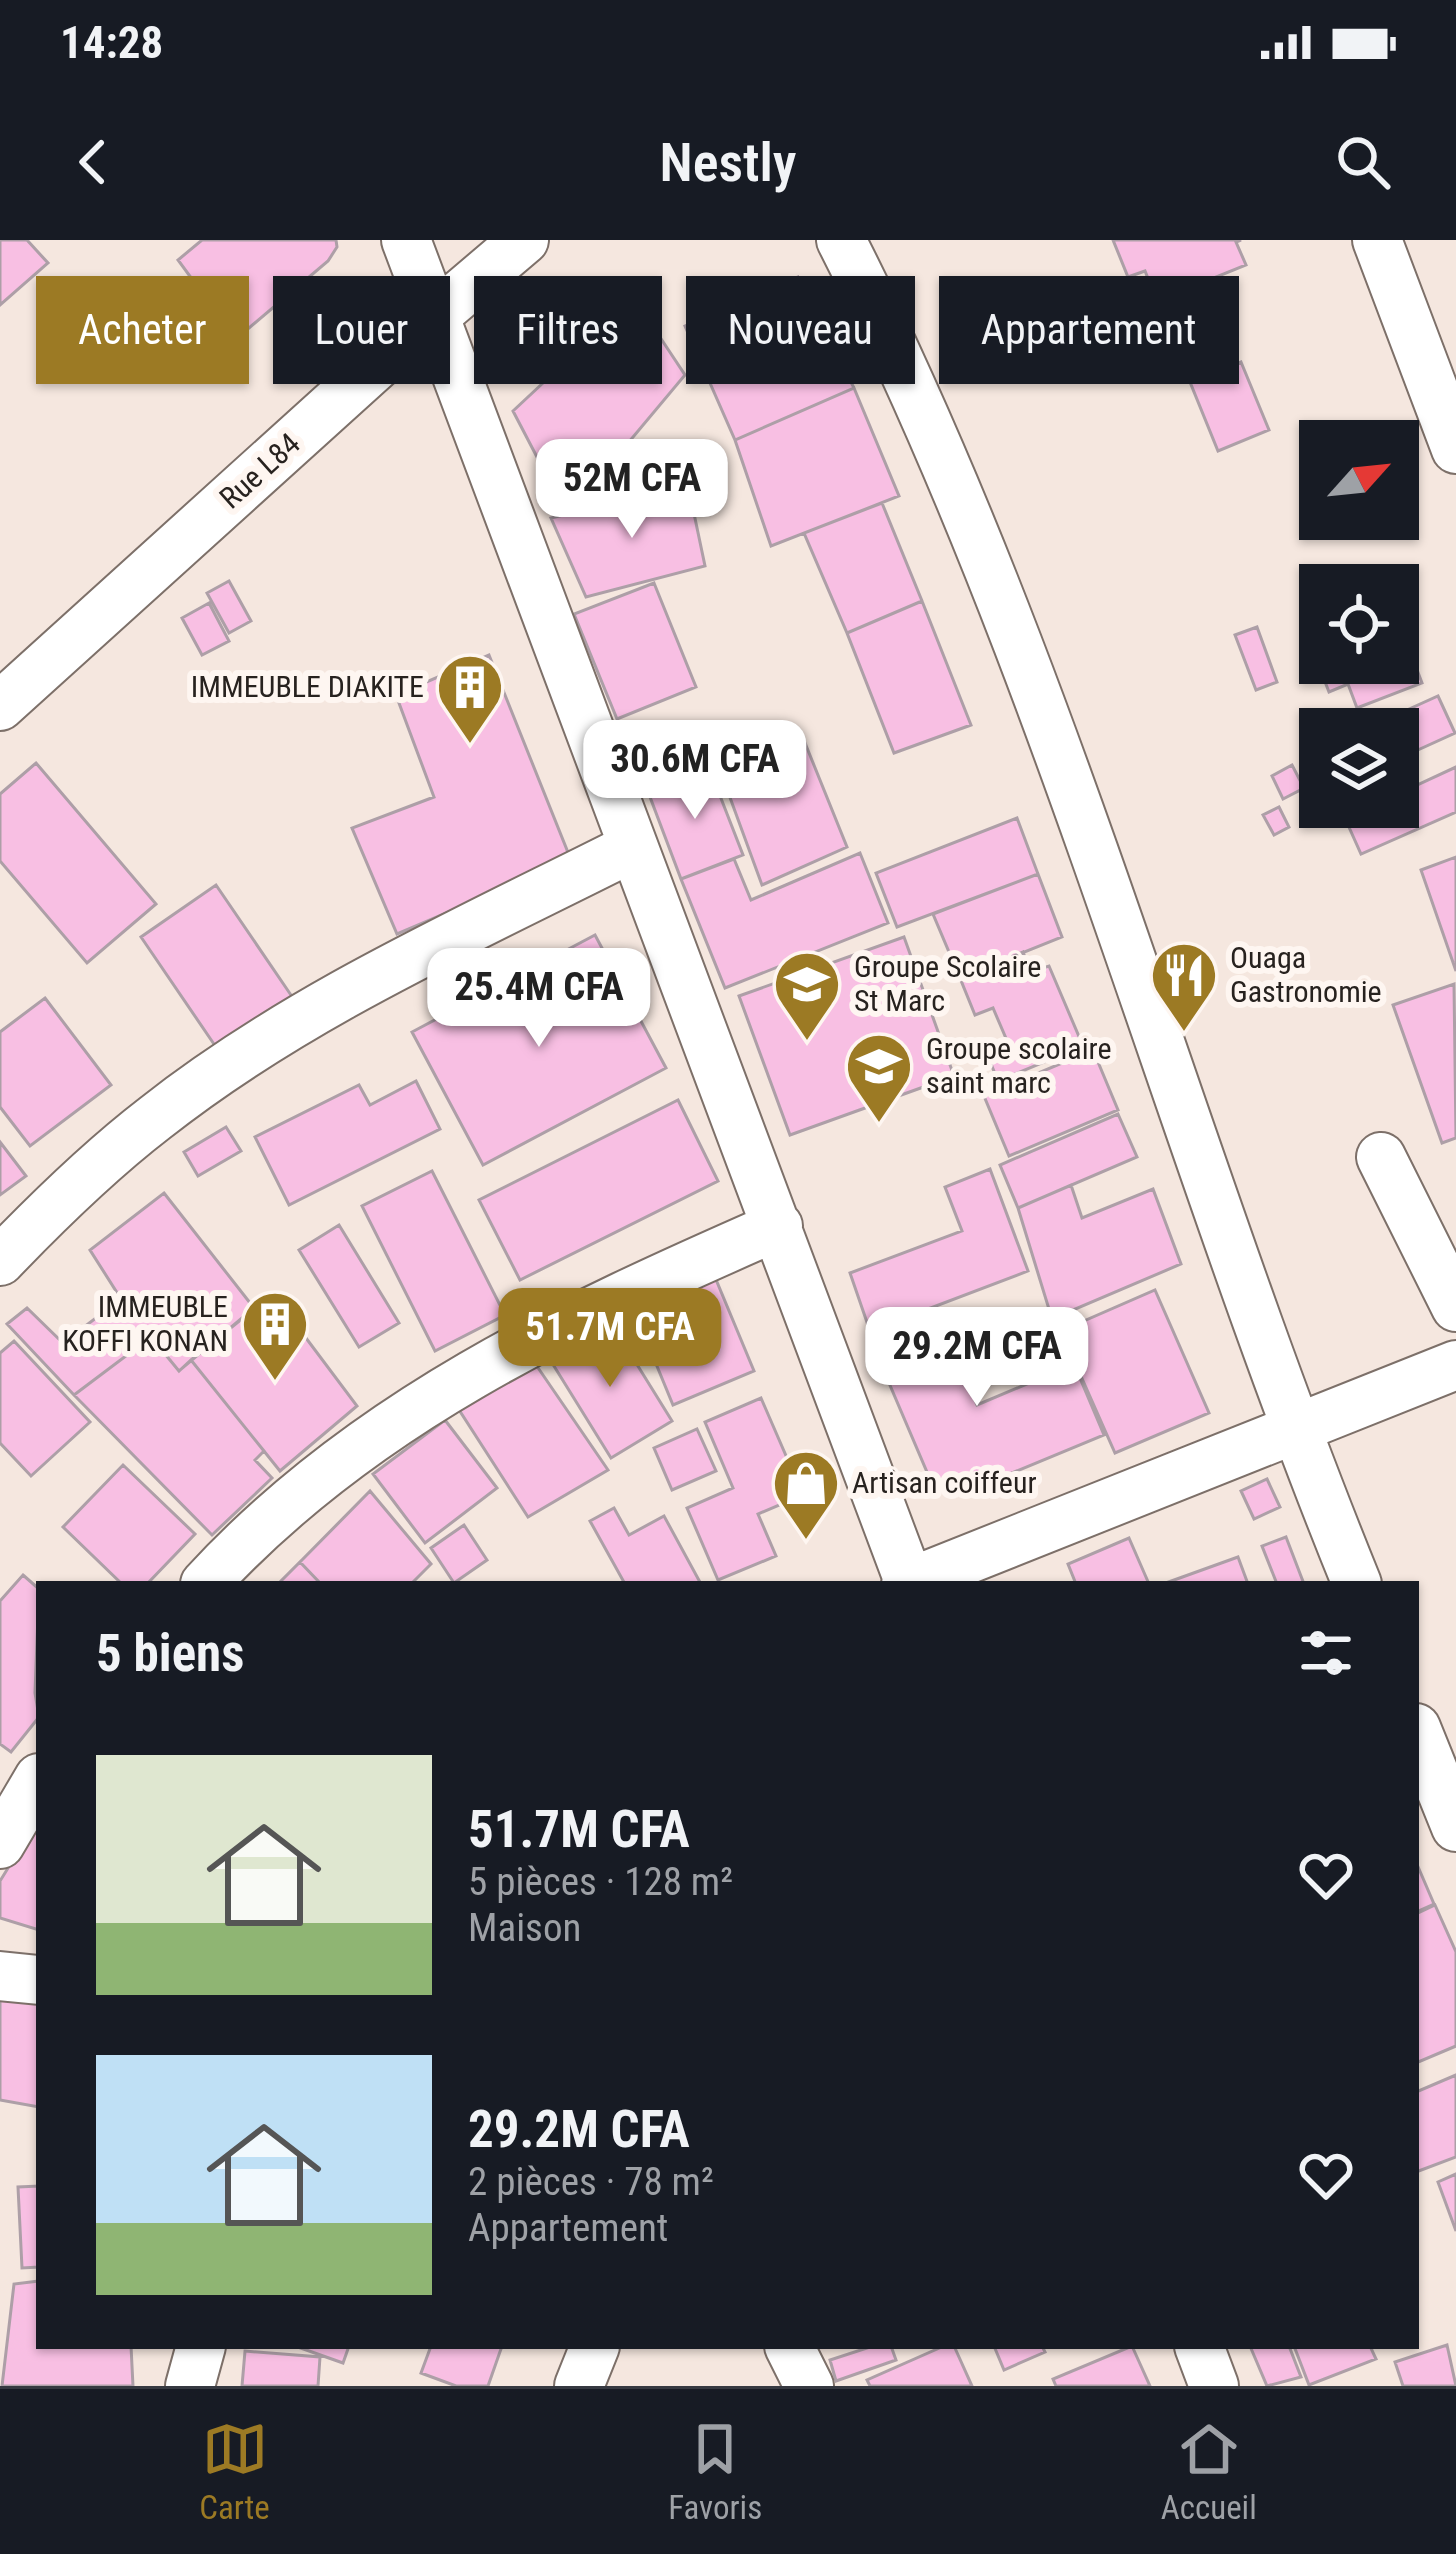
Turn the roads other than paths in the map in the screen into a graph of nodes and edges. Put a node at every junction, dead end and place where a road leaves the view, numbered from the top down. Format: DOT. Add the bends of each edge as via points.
graph roads {
  1 [pos="406,240"];
  2 [pos="482,240"];
  3 [pos="524,240"];
  4 [pos="842,240"];
  5 [pos="1377,240"];
  6 [pos="420,276"];
  7 [pos="450,280"];
  8 [pos="450,291"];
  9 [pos="450,355"];
  10 [pos="335,384"];
  11 [pos="345,384"];
  12 [pos="1456,449"];
  13 [pos="0,665"];
  14 [pos="0,706"];
  15 [pos="633,847"];
  16 [pos="1381,1157"];
  17 [pos="778,1226"];
  18 [pos="0,1261"];
  19 [pos="1456,1307"];
  20 [pos="1456,1365"];
  21 [pos="1293,1428"];
  22 [pos="208,1581"];
  23 [pos="907,1581"];
  24 [pos="913,1581"];
  25 [pos="1356,1581"];
  26 [pos="1419,1735"];
  27 [pos="36,1783"];
  28 [pos="1456,1826"];
  29 [pos="0,1844"];
  30 [pos="0,1976"];
  31 [pos="36,1980"];
  32 [pos="200,2349"];
  33 [pos="594,2349"];
  34 [pos="790,2349"];
  35 [pos="1200,2349"];
  36 [pos="190,2386"];
  37 [pos="579,2386"];
  38 [pos="809,2386"];
  39 [pos="1214,2386"];
  1 -- 6 [label="street"];
  2 -- 7 [label="street, Rue L84"];
  3 -- 8 [label="street, Rue L84"];
  4 -- 21 [label="street" via="923,407 1006,614"];
  5 -- 12 [label="street"];
  9 -- 15 [label="street"];
  10 -- 13 [label="street, Rue L84"];
  11 -- 14 [label="street, Rue L84"];
  15 -- 17 [label="street"];
  15 -- 18 [label="street" via="395,968 194,1092 66,1192"];
  16 -- 19 [label="street"];
  17 -- 22 [label="street" via="581,1312 382,1427"];
  17 -- 23 [label="street"];
  20 -- 21 [label="street"];
  21 -- 24 [label="street"];
  21 -- 25 [label="street"];
  26 -- 28 [label="street"];
  27 -- 29 [label="street"];
  30 -- 31 [label="street"];
  32 -- 36 [label="street"];
  33 -- 37 [label="street"];
  34 -- 38 [label="street"];
  35 -- 39 [label="street"];
}
